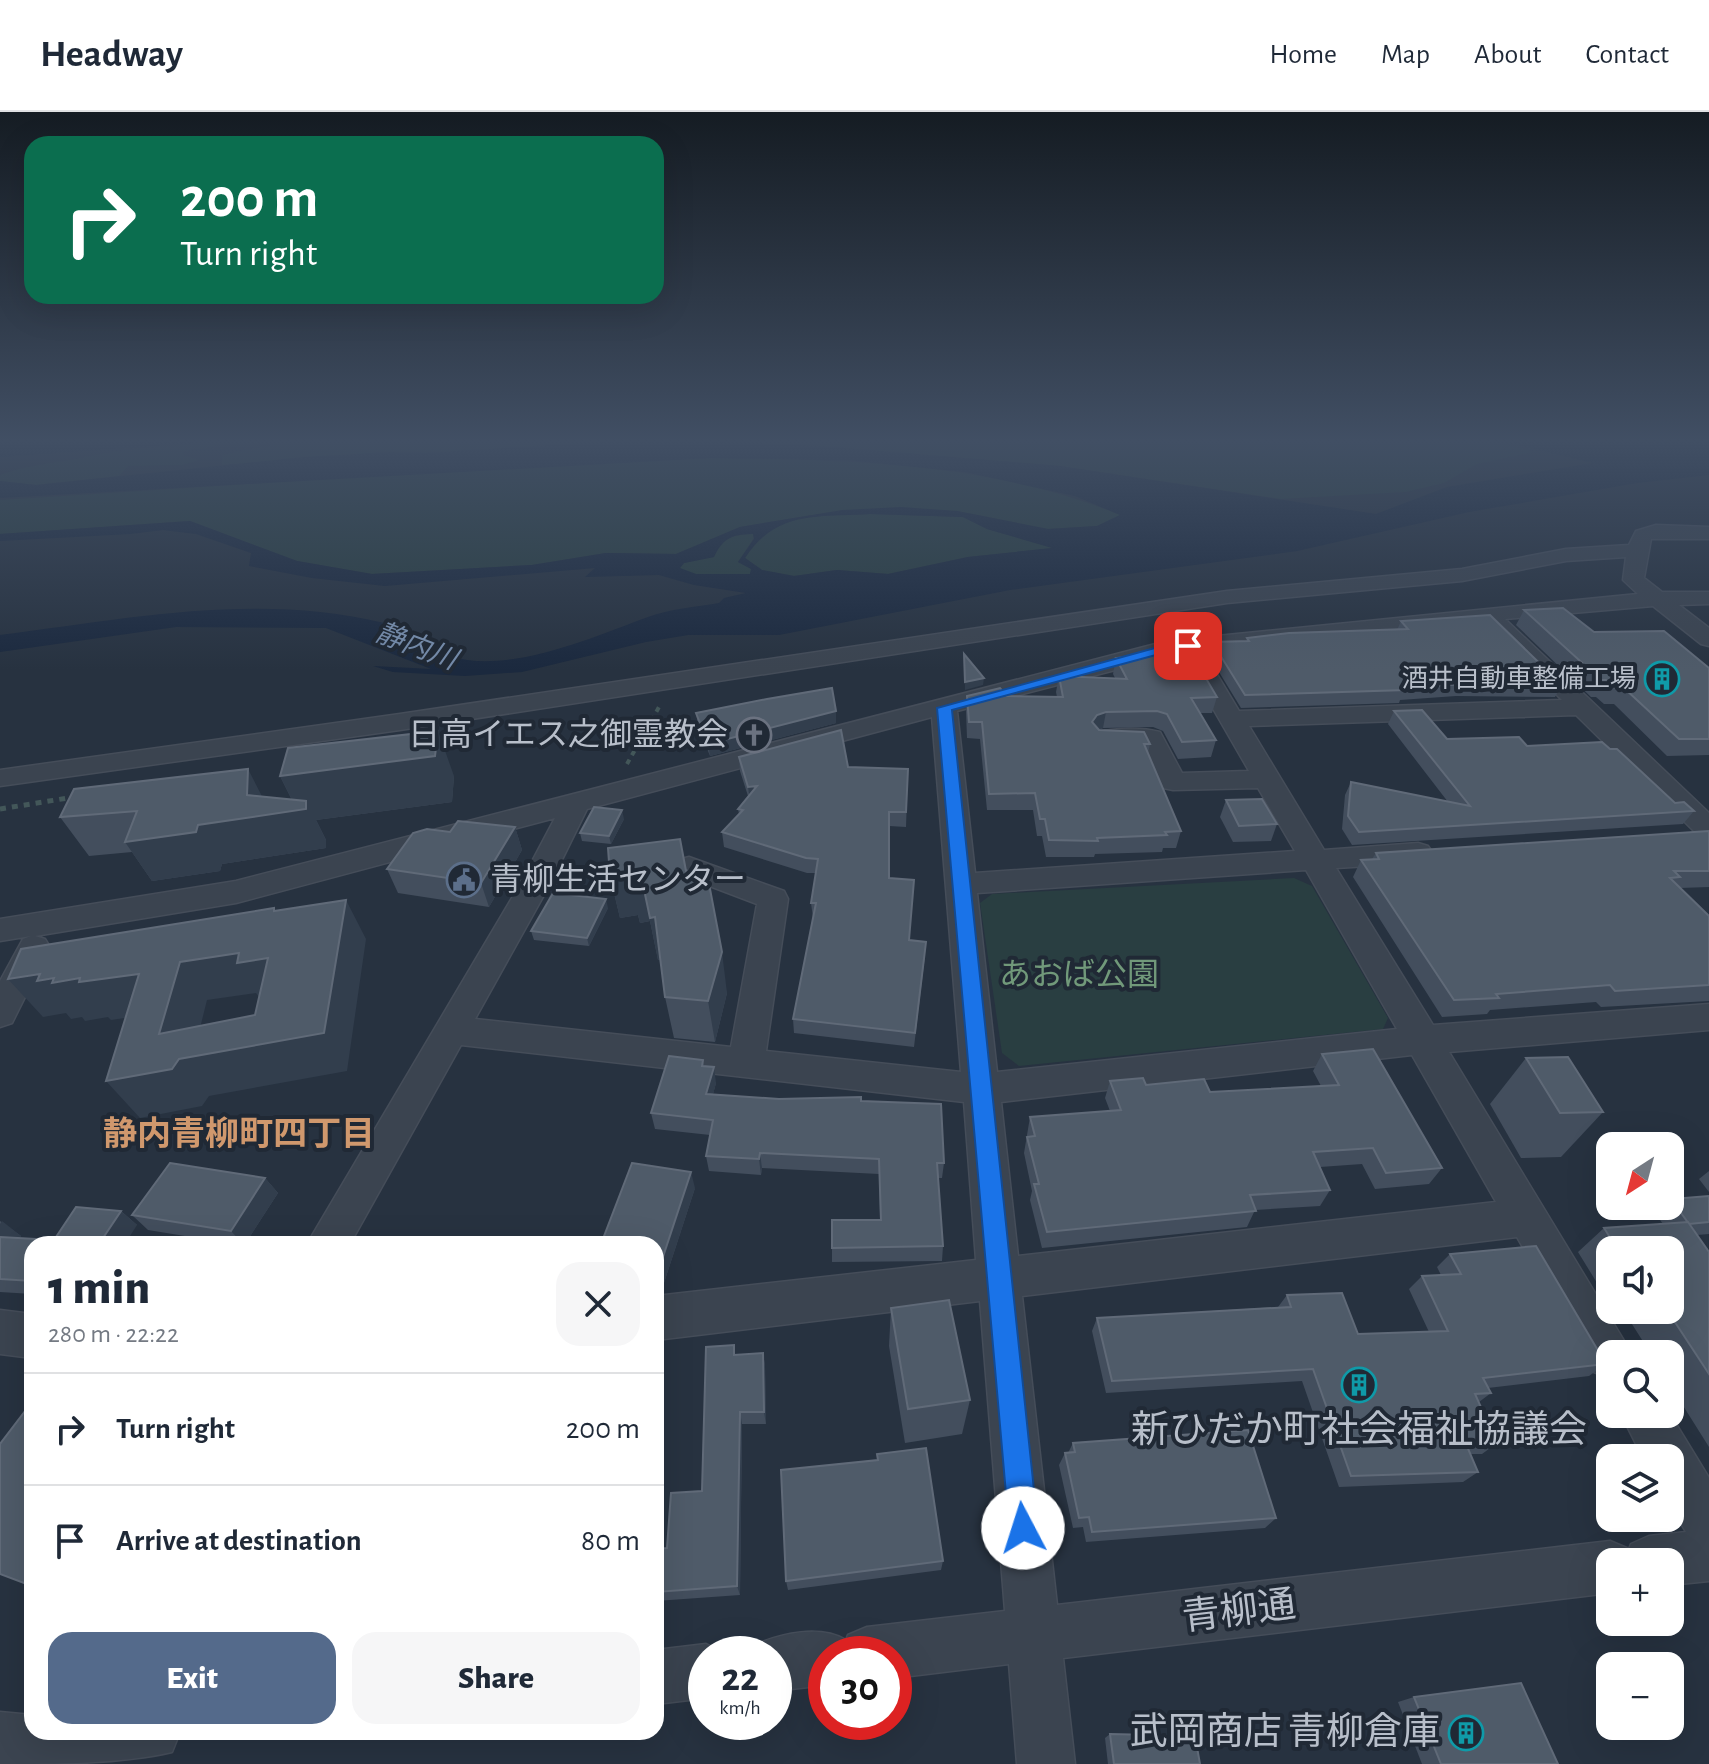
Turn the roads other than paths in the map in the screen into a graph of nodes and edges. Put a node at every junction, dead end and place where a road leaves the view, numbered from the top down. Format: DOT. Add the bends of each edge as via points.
graph roads {
  1 [pos="1709,533"];
  2 [pos="1637,550"];
  3 [pos="1709,598"];
  4 [pos="1658,599"];
  5 [pos="1487,614"];
  6 [pos="1709,639"];
  7 [pos="1188,646"];
  8 [pos="1582,707"];
  9 [pos="944,708"];
  10 [pos="1231,719"];
  11 [pos="1105,738"];
  12 [pos="0,778"];
  13 [pos="1267,779"];
  14 [pos="1709,794"];
  15 [pos="1675,796"];
  16 [pos="577,802"];
  17 [pos="1709,829"];
  18 [pos="1709,835"];
  19 [pos="1677,837"];
  20 [pos="1441,851"];
  21 [pos="1315,859"];
  22 [pos="689,867"];
  23 [pos="960,884"];
  24 [pos="46,923"];
  25 [pos="0,930"];
  26 [pos="0,1014"];
  27 [pos="1709,1017"];
  28 [pos="451,1030"];
  29 [pos="1424,1040"];
  30 [pos="746,1064"];
  31 [pos="980,1089"];
  32 [pos="1529,1217"];
  33 [pos="333,1236"];
  34 [pos="999,1278"];
  35 [pos="664,1317"];
  36 [pos="0,1332"];
  37 [pos="24,1335"];
  38 [pos="1601,1340"];
  39 [pos="1684,1482"];
  40 [pos="1709,1524"];
  41 [pos="1709,1555"];
  42 [pos="1684,1558"];
  43 [pos="1596,1569"];
  44 [pos="1032,1636"];
  45 [pos="912,1649"];
  46 [pos="688,1673"];
  47 [pos="664,1676"];
  48 [pos="76,1740"];
  49 [pos="29,1745"];
  50 [pos="1046,1764"];
  1 -- 2 [label="street" via="1656,531 1643,535"];
  2 -- 4 [label="street" via="1633,580"];
  2 -- 12 [label="street" via="1566,555 1462,575 1227,597"];
  3 -- 4 [label="street"];
  4 -- 5 [label="street"];
  4 -- 6 [label="street"];
  5 -- 7 [label="street"];
  5 -- 8 [label="street"];
  7 -- 9 [label="street"];
  7 -- 10 [label="street"];
  8 -- 10 [label="street"];
  8 -- 15 [label="street"];
  9 -- 16 [label="street"];
  9 -- 23 [label="street"];
  10 -- 13 [label="street"];
  11 -- 13 [label="street" via="1151,737 1173,782"];
  13 -- 21 [label="street"];
  14 -- 15 [label="street"];
  15 -- 17 [label="street"];
  16 -- 24 [label="street" via="236,892"];
  16 -- 28 [label="street"];
  18 -- 19 [label="street"];
  20 -- 21 [label="street"];
  21 -- 23 [label="street" via="1030,874"];
  21 -- 29 [label="street"];
  22 -- 30 [label="street" via="773,899"];
  23 -- 31 [label="street"];
  24 -- 25 [label="street"];
  24 -- 26 [label="street"];
  27 -- 29 [label="street"];
  28 -- 30 [label="street"];
  28 -- 33 [label="street"];
  29 -- 31 [label="street"];
  29 -- 32 [label="street"];
  30 -- 31 [label="street"];
  31 -- 34 [label="street"];
  32 -- 34 [label="street"];
  32 -- 38 [label="street"];
  34 -- 35 [label="street"];
  34 -- 44 [label="street"];
  36 -- 37 [label="street"];
  39 -- 40 [label="street"];
  41 -- 42 [label="street"];
  43 -- 44 [label="street, 青柳通"];
  44 -- 45 [label="street, 青柳通"];
  44 -- 50 [label="street"];
  46 -- 47 [label="street"];
  48 -- 49 [label="street"];
}
